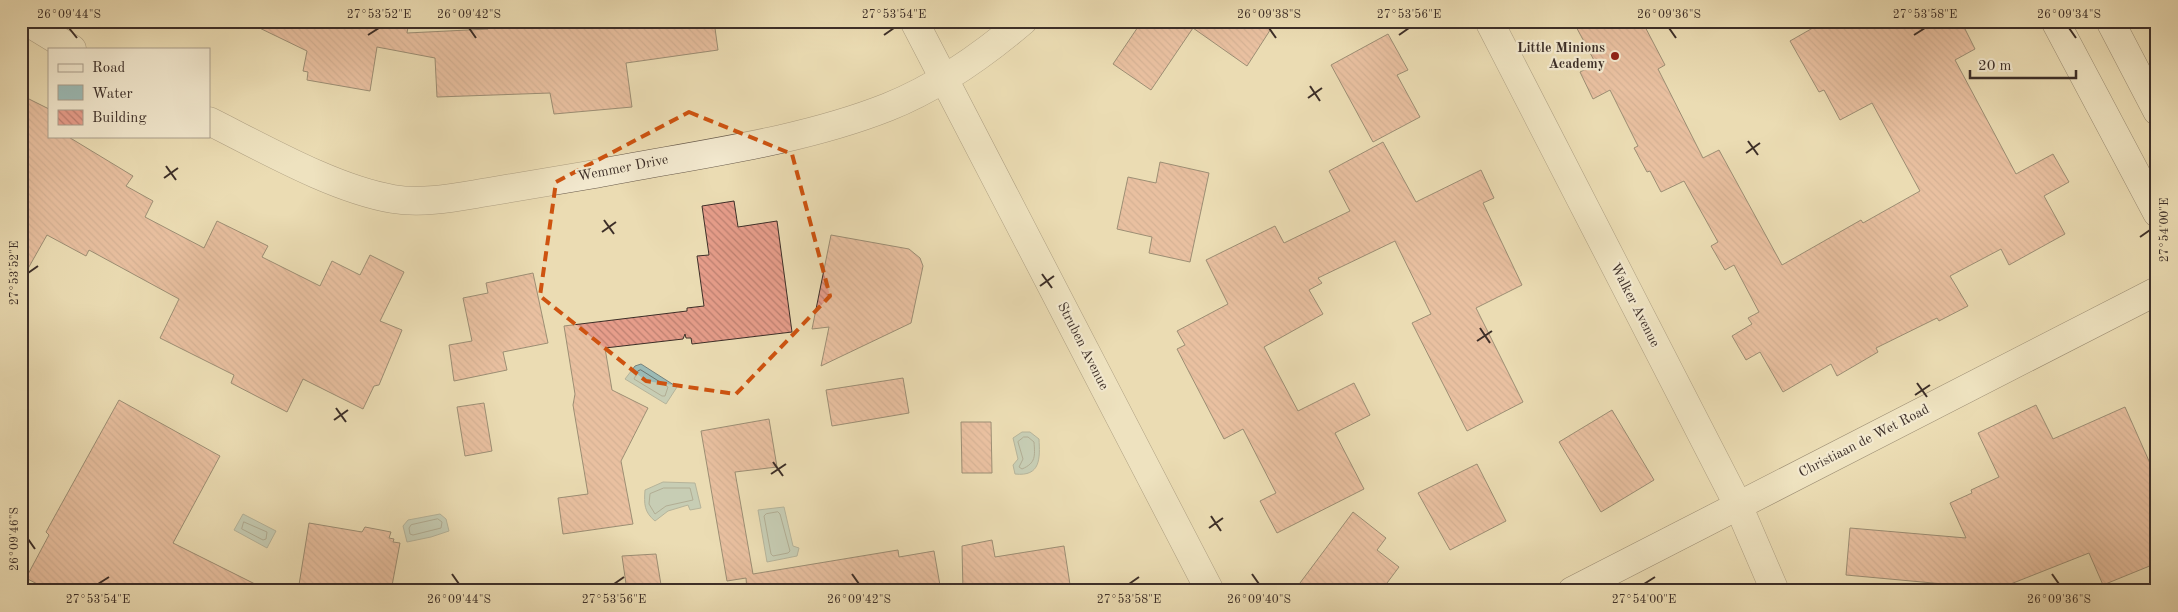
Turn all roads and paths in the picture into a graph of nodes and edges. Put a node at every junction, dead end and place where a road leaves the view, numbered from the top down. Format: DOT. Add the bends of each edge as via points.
graph roads {
  1 [pos="26,21"];
  2 [pos="914,21"];
  3 [pos="1023,21"];
  4 [pos="1489,21"];
  5 [pos="2055,21"];
  6 [pos="2110,21"];
  7 [pos="70,48"];
  8 [pos="945,80"];
  9 [pos="2157,111"];
  10 [pos="210,122"];
  11 [pos="2157,213"];
  12 [pos="2156,292"];
  13 [pos="1738,505"];
  14 [pos="1210,591"];
  15 [pos="1572,591"];
  16 [pos="1775,591"];
  1 -- 7 [label="street"];
  2 -- 8 [label="street, Struben Avenue"];
  3 -- 8 [label="street, Wemmer Drive"];
  4 -- 13 [label="street, Walker Avenue"];
  5 -- 11 [label="street"];
  6 -- 9 [label="street"];
  8 -- 10 [label="street, Wemmer Drive" via="888,107 805,135 441,200 393,199 342,184"];
  8 -- 14 [label="street, Struben Avenue"];
  12 -- 13 [label="street, Christiaan de Wet Road"];
  13 -- 15 [label="street, Christiaan de Wet Road"];
  13 -- 16 [label="street, Walker Avenue"];
}
